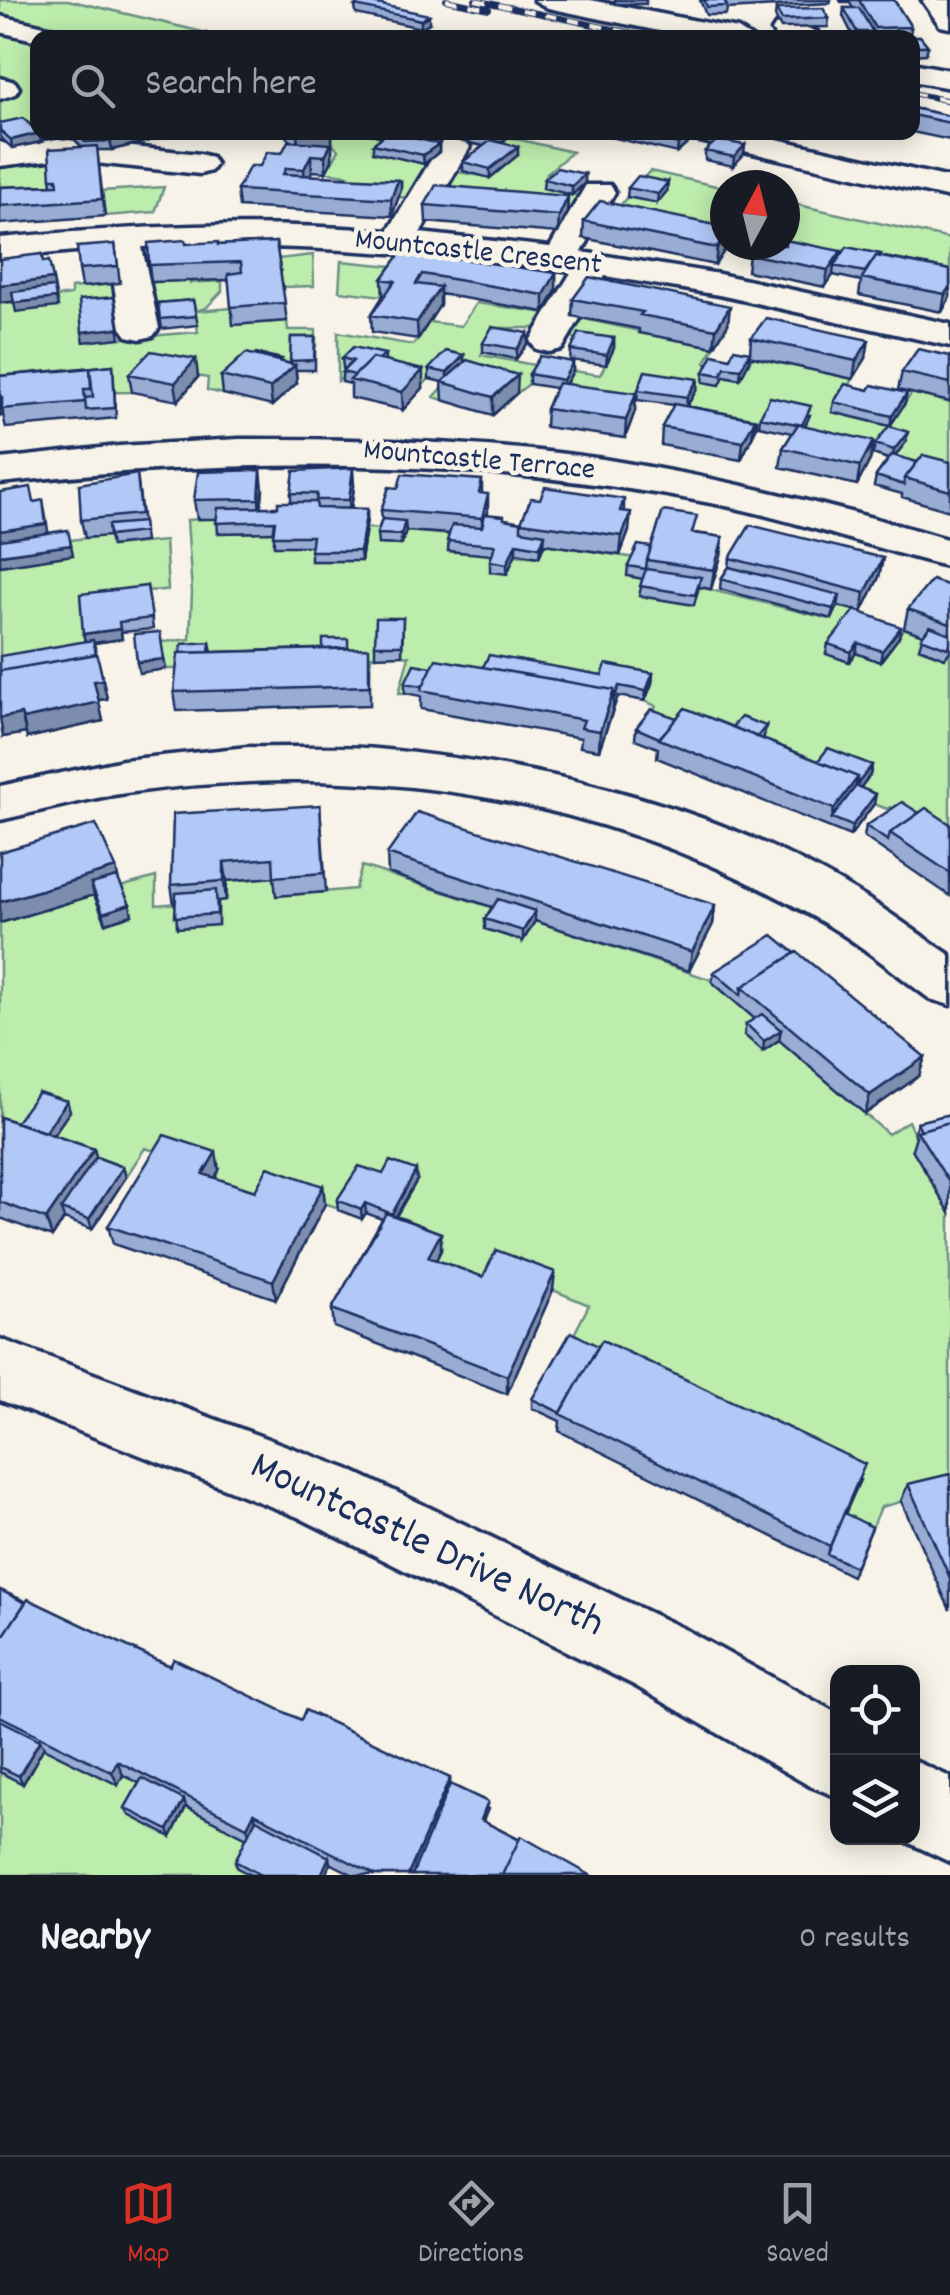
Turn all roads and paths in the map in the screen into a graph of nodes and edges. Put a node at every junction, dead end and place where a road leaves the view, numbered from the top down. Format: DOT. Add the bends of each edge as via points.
graph roads {
  1 [pos="548,0"];
  2 [pos="936,0"];
  3 [pos="950,20"];
  4 [pos="0,24"];
  5 [pos="698,30"];
  6 [pos="30,31"];
  7 [pos="920,61"];
  8 [pos="950,63"];
  9 [pos="920,73"];
  10 [pos="950,79"];
  11 [pos="736,140"];
  12 [pos="454,147"];
  13 [pos="0,152"];
  14 [pos="950,188"];
  15 [pos="598,192"];
  16 [pos="178,235"];
  17 [pos="123,238"];
  18 [pos="397,244"];
  19 [pos="0,248"];
  20 [pos="576,263"];
  21 [pos="140,328"];
  22 [pos="950,336"];
  23 [pos="549,340"];
  24 [pos="0,471"];
  25 [pos="950,554"];
  26 [pos="0,803"];
  27 [pos="950,984"];
  28 [pos="0,1369"];
  29 [pos="833,1755"];
  30 [pos="920,1805"];
  31 [pos="950,1822"];
  1 -- 5 [label="street"];
  2 -- 3 [label="street"];
  4 -- 6 [label="street"];
  7 -- 8 [label="street"];
  9 -- 10 [label="street"];
  11 -- 14 [label="street"];
  12 -- 18 [label="street"];
  13 -- 16 [label="street" via="7,158 57,149 212,158"];
  15 -- 20 [label="street"];
  16 -- 17 [label="street, Mountcastle Crescent"];
  16 -- 18 [label="street, Mountcastle Crescent"];
  17 -- 19 [label="street, Mountcastle Crescent"];
  17 -- 21 [label="street"];
  18 -- 20 [label="street, Mountcastle Crescent"];
  20 -- 22 [label="street, Mountcastle Crescent" via="767,294"];
  20 -- 23 [label="street"];
  24 -- 25 [label="street, Mountcastle Terrace" via="229,451 450,455 703,489"];
  26 -- 27 [label="street" via="144,773 238,764 351,763 499,780 632,813 744,856 840,907"];
  28 -- 29 [label="street, Mountcastle Drive North" via="324,1493 661,1658"];
  30 -- 31 [label="street"];
}
